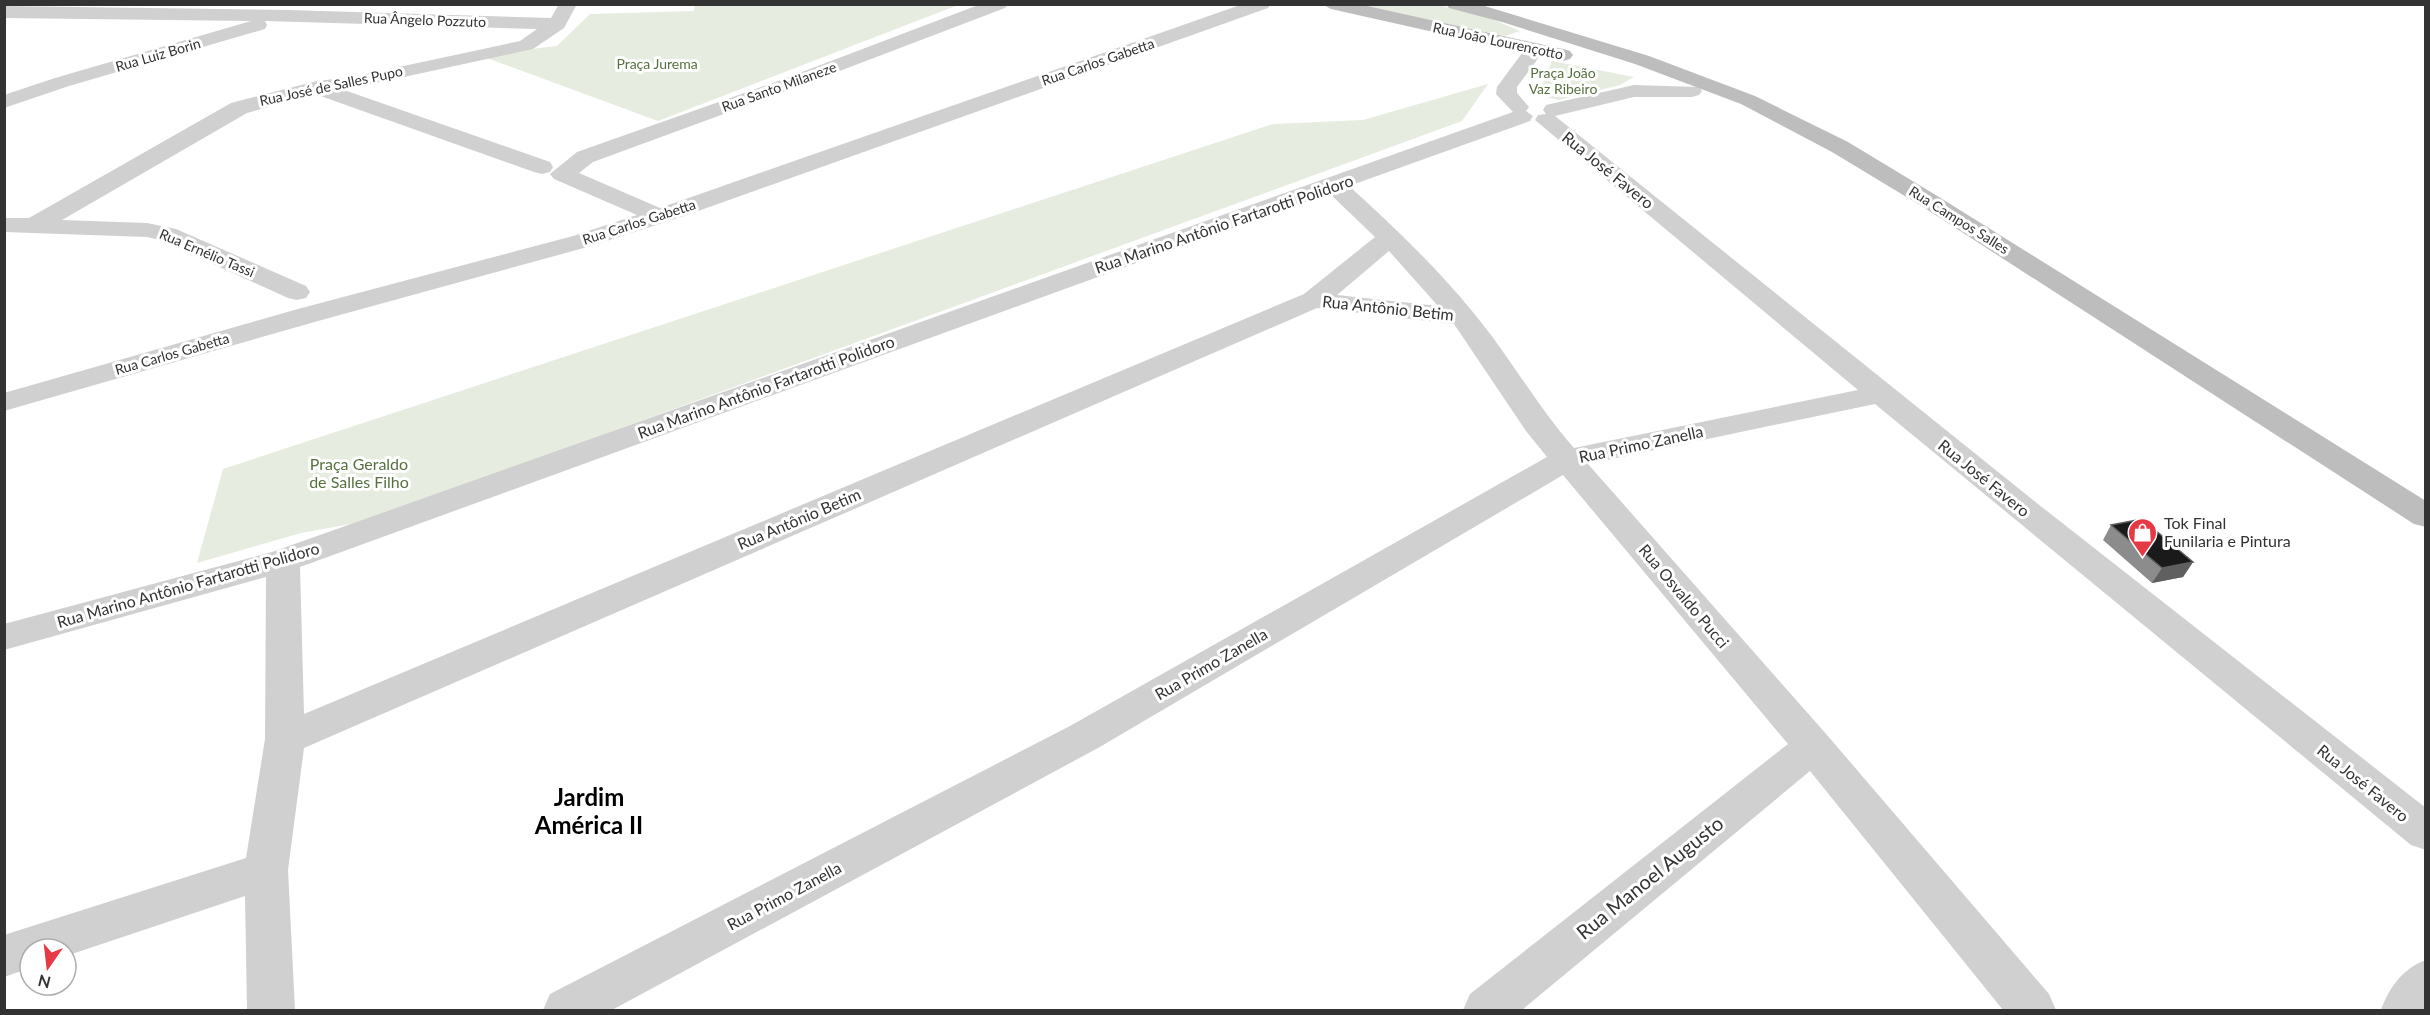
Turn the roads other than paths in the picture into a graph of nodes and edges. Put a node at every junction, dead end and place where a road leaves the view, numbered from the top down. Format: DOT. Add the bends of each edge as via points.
graph roads {
  1 [pos="310,4"];
  2 [pos="999,4"];
  3 [pos="1262,4"];
  4 [pos="1331,4"];
  5 [pos="1455,4"];
  6 [pos="1475,9"];
  7 [pos="4,12"];
  8 [pos="562,14"];
  9 [pos="289,16"];
  10 [pos="1496,40"];
  11 [pos="1598,45"];
  12 [pos="1535,49"];
  13 [pos="1641,75"];
  14 [pos="317,87"];
  15 [pos="1692,91"];
  16 [pos="4,102"];
  17 [pos="1535,113"];
  18 [pos="1800,126"];
  19 [pos="552,171"];
  20 [pos="1334,185"];
  21 [pos="656,215"];
  22 [pos="4,225"];
  23 [pos="34,225"];
  24 [pos="1390,237"];
  25 [pos="297,292"];
  26 [pos="1314,300"];
  27 [pos="1463,317"];
  28 [pos="1881,394"];
  29 [pos="4,402"];
  30 [pos="1567,459"];
  31 [pos="2426,516"];
  32 [pos="283,561"];
  33 [pos="4,637"];
  34 [pos="285,739"];
  35 [pos="1813,746"];
  36 [pos="2426,833"];
  37 [pos="266,870"];
  38 [pos="4,956"];
  39 [pos="2426,981"];
  40 [pos="271,1011"];
  41 [pos="567,1011"];
  42 [pos="1487,1011"];
  43 [pos="2032,1011"];
  44 [pos="2405,1011"];
  1 -- 9 [label="street, Rua Luiz Borin"];
  2 -- 19 [label="street, Rua Santo Milaneze"];
  3 -- 21 [label="street, Rua Carlos Gabetta"];
  4 -- 10 [label="main road, Rua João Lourençotto"];
  5 -- 6 [label="main road, Rua Campos Salles"];
  6 -- 10 [label="main road" via="1509,22 1520,31 1516,37"];
  6 -- 11 [label="main road, Rua Campos Salles"];
  7 -- 9 [label="street, Rua Ângelo Pozzuto"];
  8 -- 9 [label="street, Rua Ângelo Pozzuto"];
  8 -- 14 [label="street, Rua José de Salles Pupo" via="526,45"];
  9 -- 16 [label="street, Rua Luiz Borin"];
  10 -- 12 [label="main road, Rua João Lourençotto"];
  11 -- 12 [label="main road" via="1555,40"];
  11 -- 13 [label="main road, Rua Campos Salles"];
  12 -- 13 [label="main road, Rua João Lourençotto" via="1607,63"];
  12 -- 17 [label="street" via="1506,94"];
  13 -- 15 [label="street, Rua Marino Antônio Fartarotti Polidoro"];
  13 -- 17 [label="street, Rua Marino Antônio Fartarotti Polidoro"];
  13 -- 18 [label="main road, Rua Campos Salles" via="1748,100"];
  14 -- 19 [label="street"];
  14 -- 23 [label="street, Rua José de Salles Pupo" via="239,108"];
  15 -- 18 [label="main road"];
  17 -- 20 [label="street, Rua Marino Antônio Fartarotti Polidoro"];
  17 -- 28 [label="street, Rua José Favero"];
  18 -- 31 [label="main road, Rua Campos Salles" via="1932,202"];
  19 -- 21 [label="street"];
  20 -- 24 [label="street, Rua Osvaldo Pucci"];
  20 -- 32 [label="street, Rua Marino Antônio Fartarotti Polidoro"];
  21 -- 29 [label="street, Rua Carlos Gabetta" via="582,241"];
  22 -- 23 [label="street, Rua Ernélio Tassi"];
  23 -- 25 [label="street, Rua Ernélio Tassi" via="167,234"];
  24 -- 26 [label="street, Rua Antônio Betim"];
  24 -- 27 [label="street, Rua Osvaldo Pucci"];
  26 -- 27 [label="street, Rua Antônio Betim"];
  26 -- 34 [label="street, Rua Antônio Betim"];
  27 -- 30 [label="street, Rua Osvaldo Pucci" via="1537,425"];
  28 -- 30 [label="street, Rua Primo Zanella"];
  28 -- 36 [label="street, Rua José Favero"];
  30 -- 35 [label="street, Rua Osvaldo Pucci"];
  30 -- 41 [label="street, Rua Primo Zanella" via="1084,737"];
  32 -- 33 [label="street, Rua Marino Antônio Fartarotti Polidoro"];
  32 -- 34 [label="street"];
  34 -- 37 [label="street"];
  35 -- 42 [label="street, Rua Manoel Augusto"];
  35 -- 43 [label="street, Rua Osvaldo Pucci"];
  37 -- 38 [label="street"];
  37 -- 40 [label="street"];
  39 -- 44 [label="street"];
}
